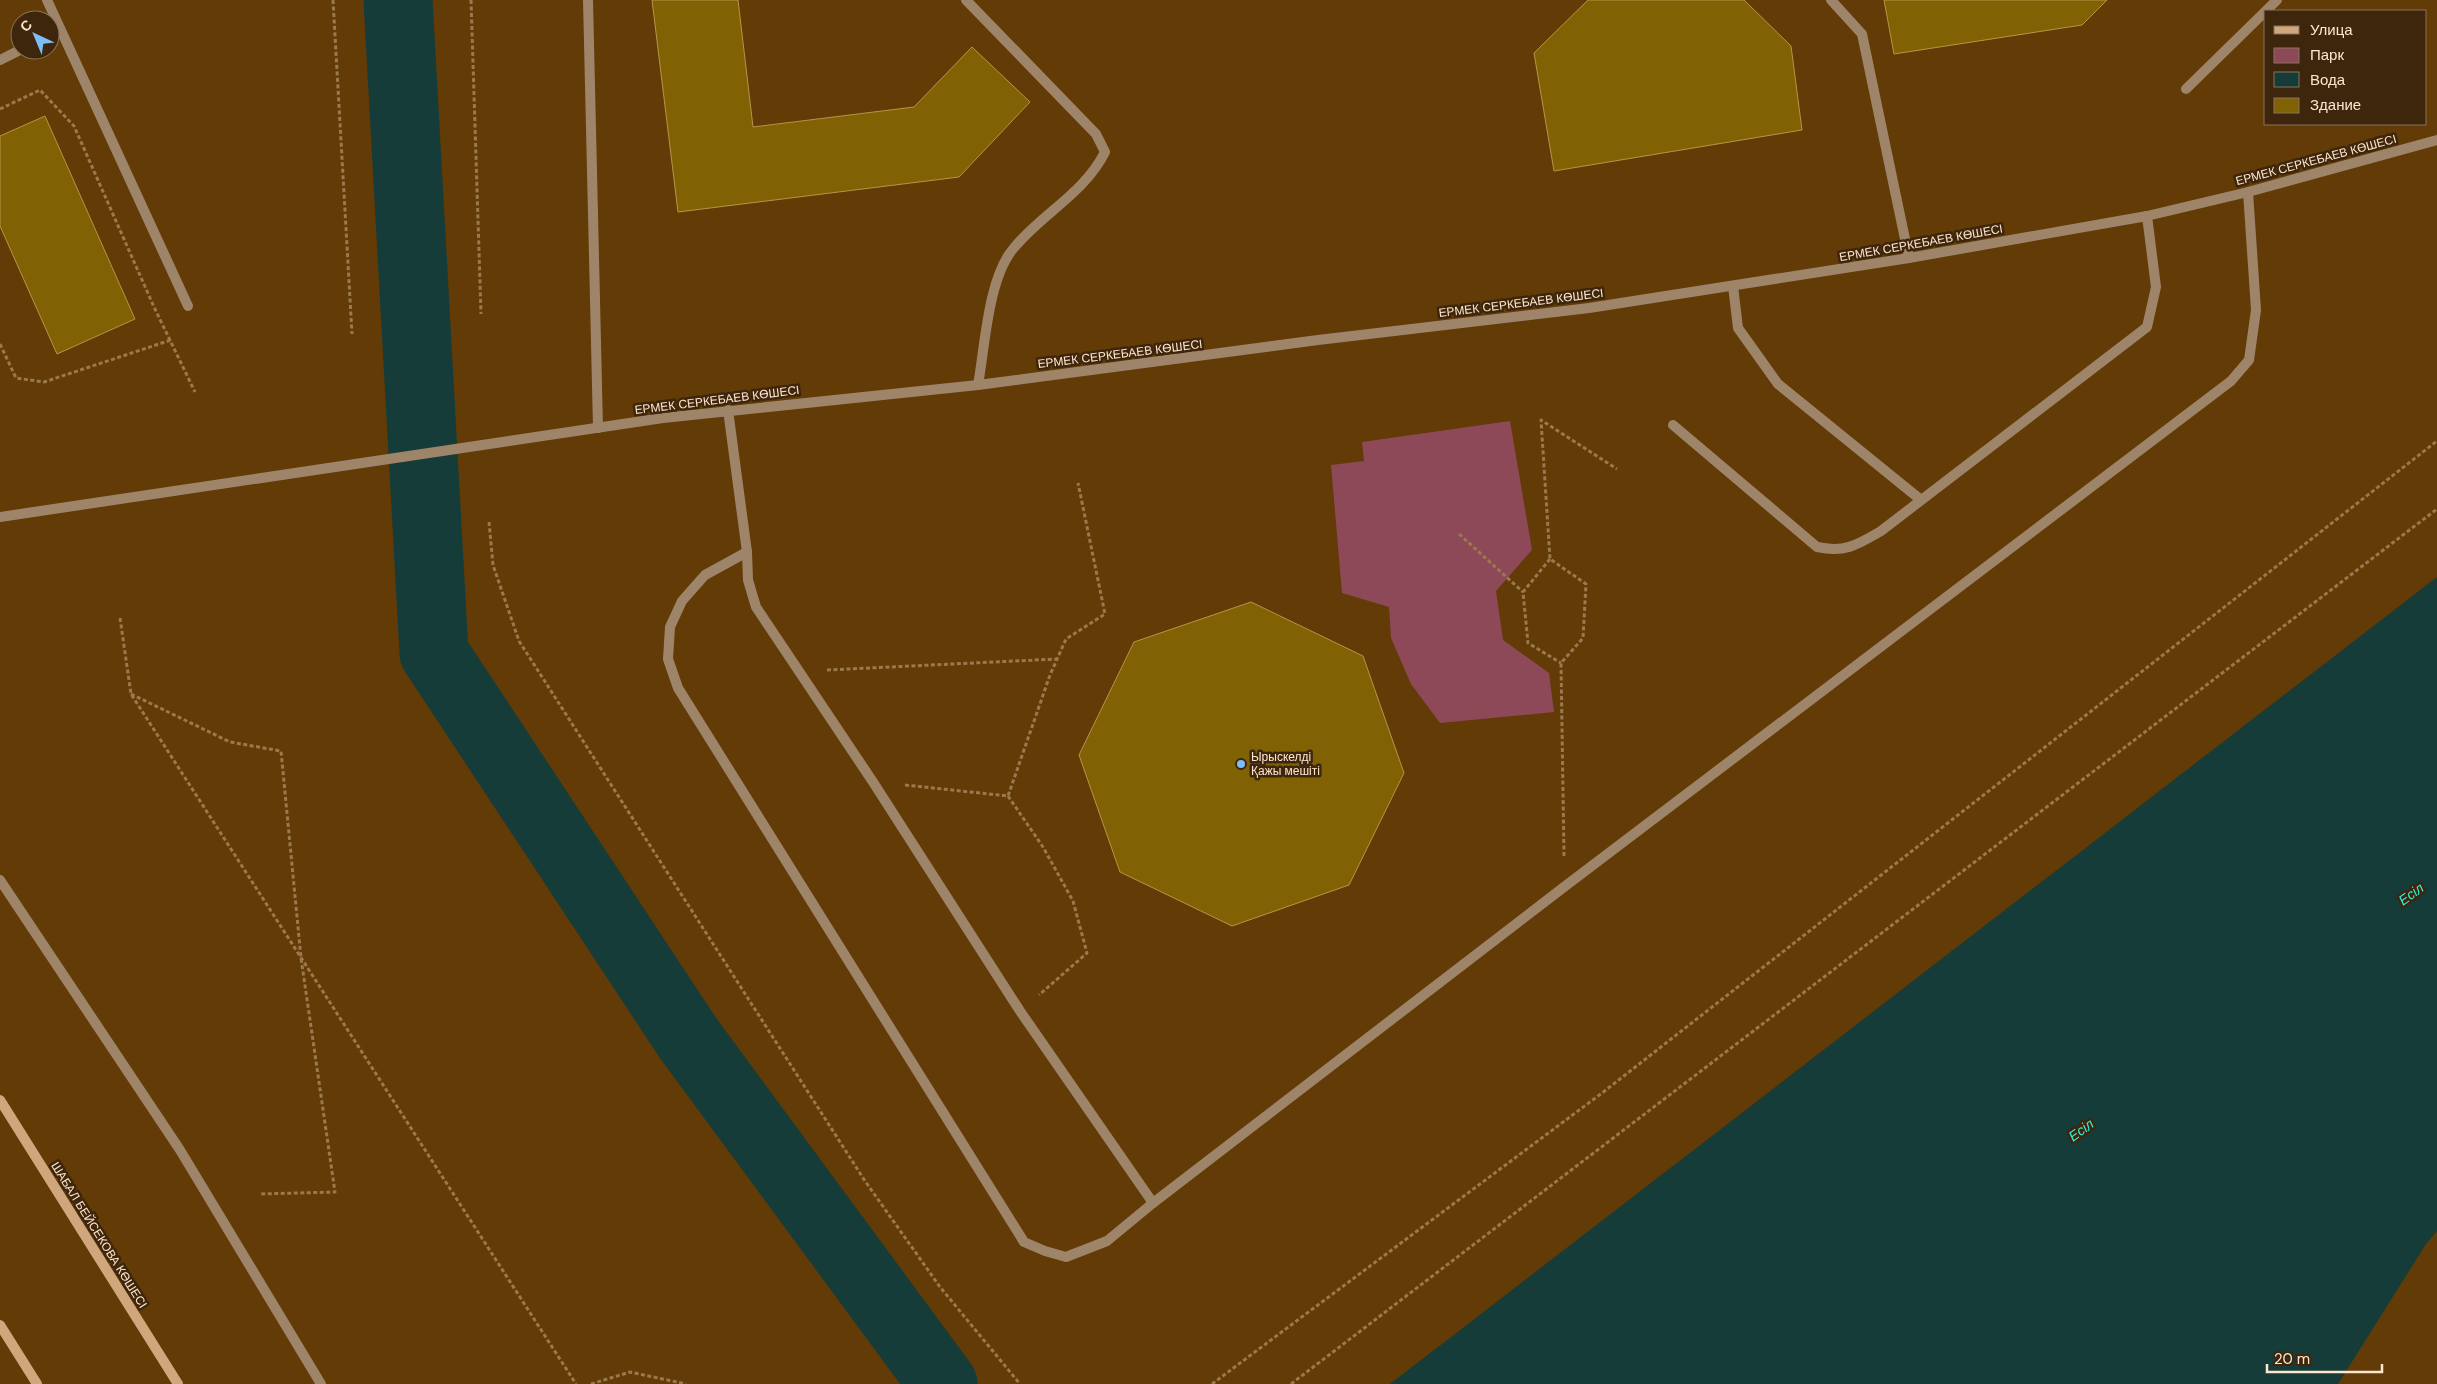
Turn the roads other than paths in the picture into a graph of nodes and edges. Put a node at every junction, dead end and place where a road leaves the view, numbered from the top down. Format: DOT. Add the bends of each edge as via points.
graph roads {
  1 [pos="588,0"];
  2 [pos="966,0"];
  3 [pos="1831,0"];
  4 [pos="2277,0"];
  5 [pos="2267,10"];
  6 [pos="2264,13"];
  7 [pos="60,29"];
  8 [pos="2186,89"];
  9 [pos="2437,140"];
  10 [pos="2248,192"];
  11 [pos="2147,216"];
  12 [pos="1909,258"];
  13 [pos="1733,286"];
  14 [pos="188,306"];
  15 [pos="978,385"];
  16 [pos="728,410"];
  17 [pos="1673,425"];
  18 [pos="598,428"];
  19 [pos="1920,500"];
  20 [pos="0,517"];
  21 [pos="747,552"];
  22 [pos="0,880"];
  23 [pos="0,1100"];
  24 [pos="1153,1203"];
  25 [pos="0,1325"];
  26 [pos="36,1384"];
  27 [pos="178,1384"];
  28 [pos="321,1384"];
  1 -- 18 [label="street"];
  2 -- 15 [label="street" via="1096,134 1105,152 1095,171 1013,249 996,279"];
  3 -- 12 [label="street" via="1862,34"];
  4 -- 5 [label="street"];
  6 -- 8 [label="street"];
  7 -- 14 [label="street"];
  9 -- 10 [label="street, ЕРМЕК СЕРКЕБАЕВ КӨШЕСІ"];
  10 -- 11 [label="street, ЕРМЕК СЕРКЕБАЕВ КӨШЕСІ"];
  10 -- 24 [label="street" via="2256,310 2249,360 2231,381"];
  11 -- 12 [label="street, ЕРМЕК СЕРКЕБАЕВ КӨШЕСІ"];
  11 -- 19 [label="street" via="2156,287 2146,327"];
  12 -- 13 [label="street, ЕРМЕК СЕРКЕБАЕВ КӨШЕСІ"];
  13 -- 15 [label="street, ЕРМЕК СЕРКЕБАЕВ КӨШЕСІ" via="1589,308"];
  13 -- 19 [label="street" via="1738,328 1778,384"];
  15 -- 16 [label="street, ЕРМЕК СЕРКЕБАЕВ КӨШЕСІ"];
  16 -- 18 [label="street, ЕРМЕК СЕРКЕБАЕВ КӨШЕСІ"];
  16 -- 21 [label="street"];
  17 -- 19 [label="street" via="1817,547 1835,551 1856,546"];
  18 -- 20 [label="street, ЕРМЕК СЕРКЕБАЕВ КӨШЕСІ"];
  21 -- 24 [label="street" via="748,580 756,607 1020,1011"];
  21 -- 24 [label="street" via="705,575 682,601 670,628 668,659 678,688 1024,1242 1066,1257 1107,1241"];
  22 -- 28 [label="street" via="180,1150"];
  23 -- 27 [label="main road, ШАБАЛ БЕЙСЕКОВА КӨШЕСІ"];
  25 -- 26 [label="main road"];
}
